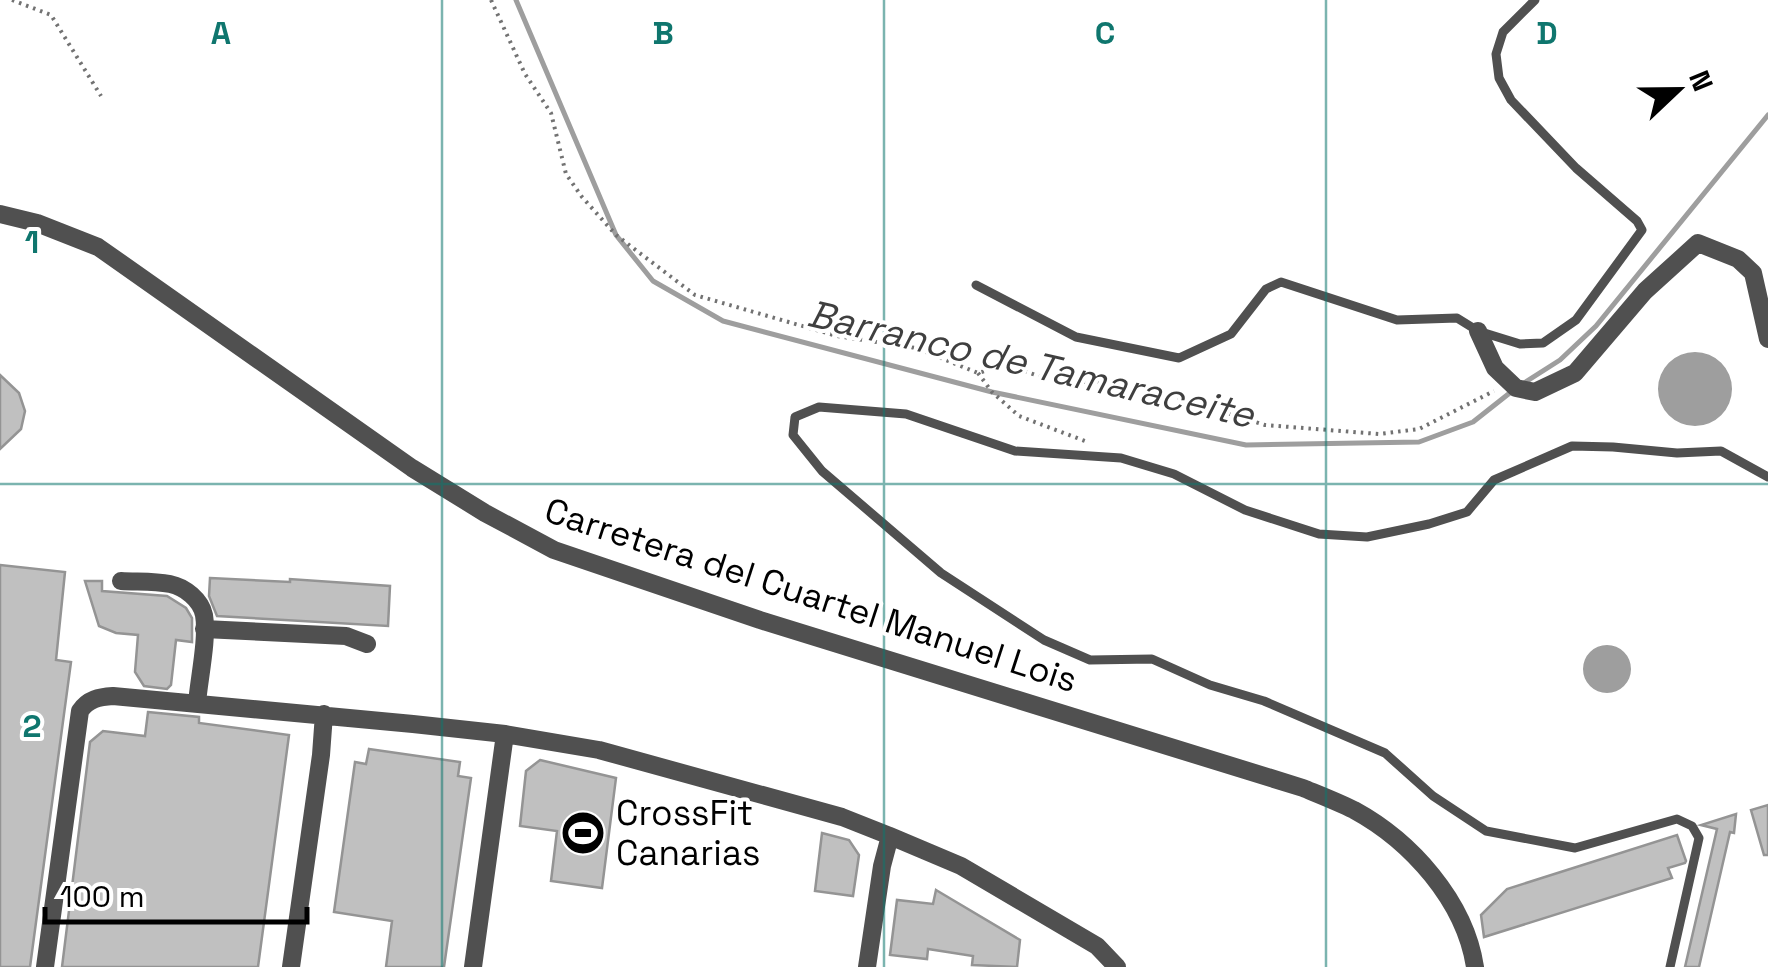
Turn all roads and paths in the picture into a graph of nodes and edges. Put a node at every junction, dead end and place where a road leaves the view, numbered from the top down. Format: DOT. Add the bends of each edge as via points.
graph roads {
  1 [pos="12,0"];
  2 [pos="491,0"];
  3 [pos="1535,0"];
  4 [pos="101,96"];
  5 [pos="0,214"];
  6 [pos="976,285"];
  7 [pos="1478,331"];
  8 [pos="1768,339"];
  9 [pos="978,373"];
  10 [pos="1512,382"];
  11 [pos="1093,444"];
  12 [pos="1768,477"];
  13 [pos="122,580"];
  14 [pos="204,629"];
  15 [pos="367,644"];
  16 [pos="197,704"];
  17 [pos="324,714"];
  18 [pos="504,734"];
  19 [pos="890,836"];
  20 [pos="45,967"];
  21 [pos="291,967"];
  22 [pos="473,967"];
  23 [pos="867,967"];
  24 [pos="1117,967"];
  25 [pos="1475,967"];
  26 [pos="1670,967"];
  1 -- 4 [label="path" via="51,15"];
  2 -- 9 [label="path" via="551,114 566,174 616,235 695,294 836,336 916,348"];
  3 -- 7 [label="lane" via="1503,32 1496,54 1499,78 1511,100 1642,230 1576,320 1543,343 1520,344"];
  5 -- 25 [label="street, Carretera del Cuartel Manuel Lois" via="98,247 412,468 554,550 1303,788 1355,811 1427,868 1454,904"];
  6 -- 7 [label="lane" via="1076,338 1179,358 1231,334 1266,289 1282,282 1397,320 1457,318"];
  7 -- 10 [label="street" via="1495,368"];
  8 -- 10 [label="street" via="1752,273 1738,259 1698,243 1645,291 1574,373 1535,392"];
  9 -- 10 [label="path" via="1007,365 1056,382 1128,382 1265,424 1379,434 1418,428"];
  9 -- 11 [label="path" via="1020,416"];
  12 -- 26 [label="lane" via="1721,451 1572,446 1494,480 1466,512 1367,537 1319,534 1122,458 1015,450 906,414 819,407 796,417 793,435 822,471 941,573 1044,640 1090,660 1152,659 1281,708 1385,754 1486,831 1575,848 1677,820 1692,826 1699,838"];
  13 -- 14 [label="street" via="181,588 204,611"];
  14 -- 15 [label="street" via="346,636"];
  14 -- 16 [label="street"];
  16 -- 17 [label="street"];
  16 -- 20 [label="street" via="113,696 84,704"];
  17 -- 18 [label="street"];
  17 -- 21 [label="street"];
  18 -- 19 [label="street" via="599,750"];
  18 -- 22 [label="street"];
  19 -- 23 [label="street"];
  19 -- 24 [label="street" via="961,866 1097,946"];
}
